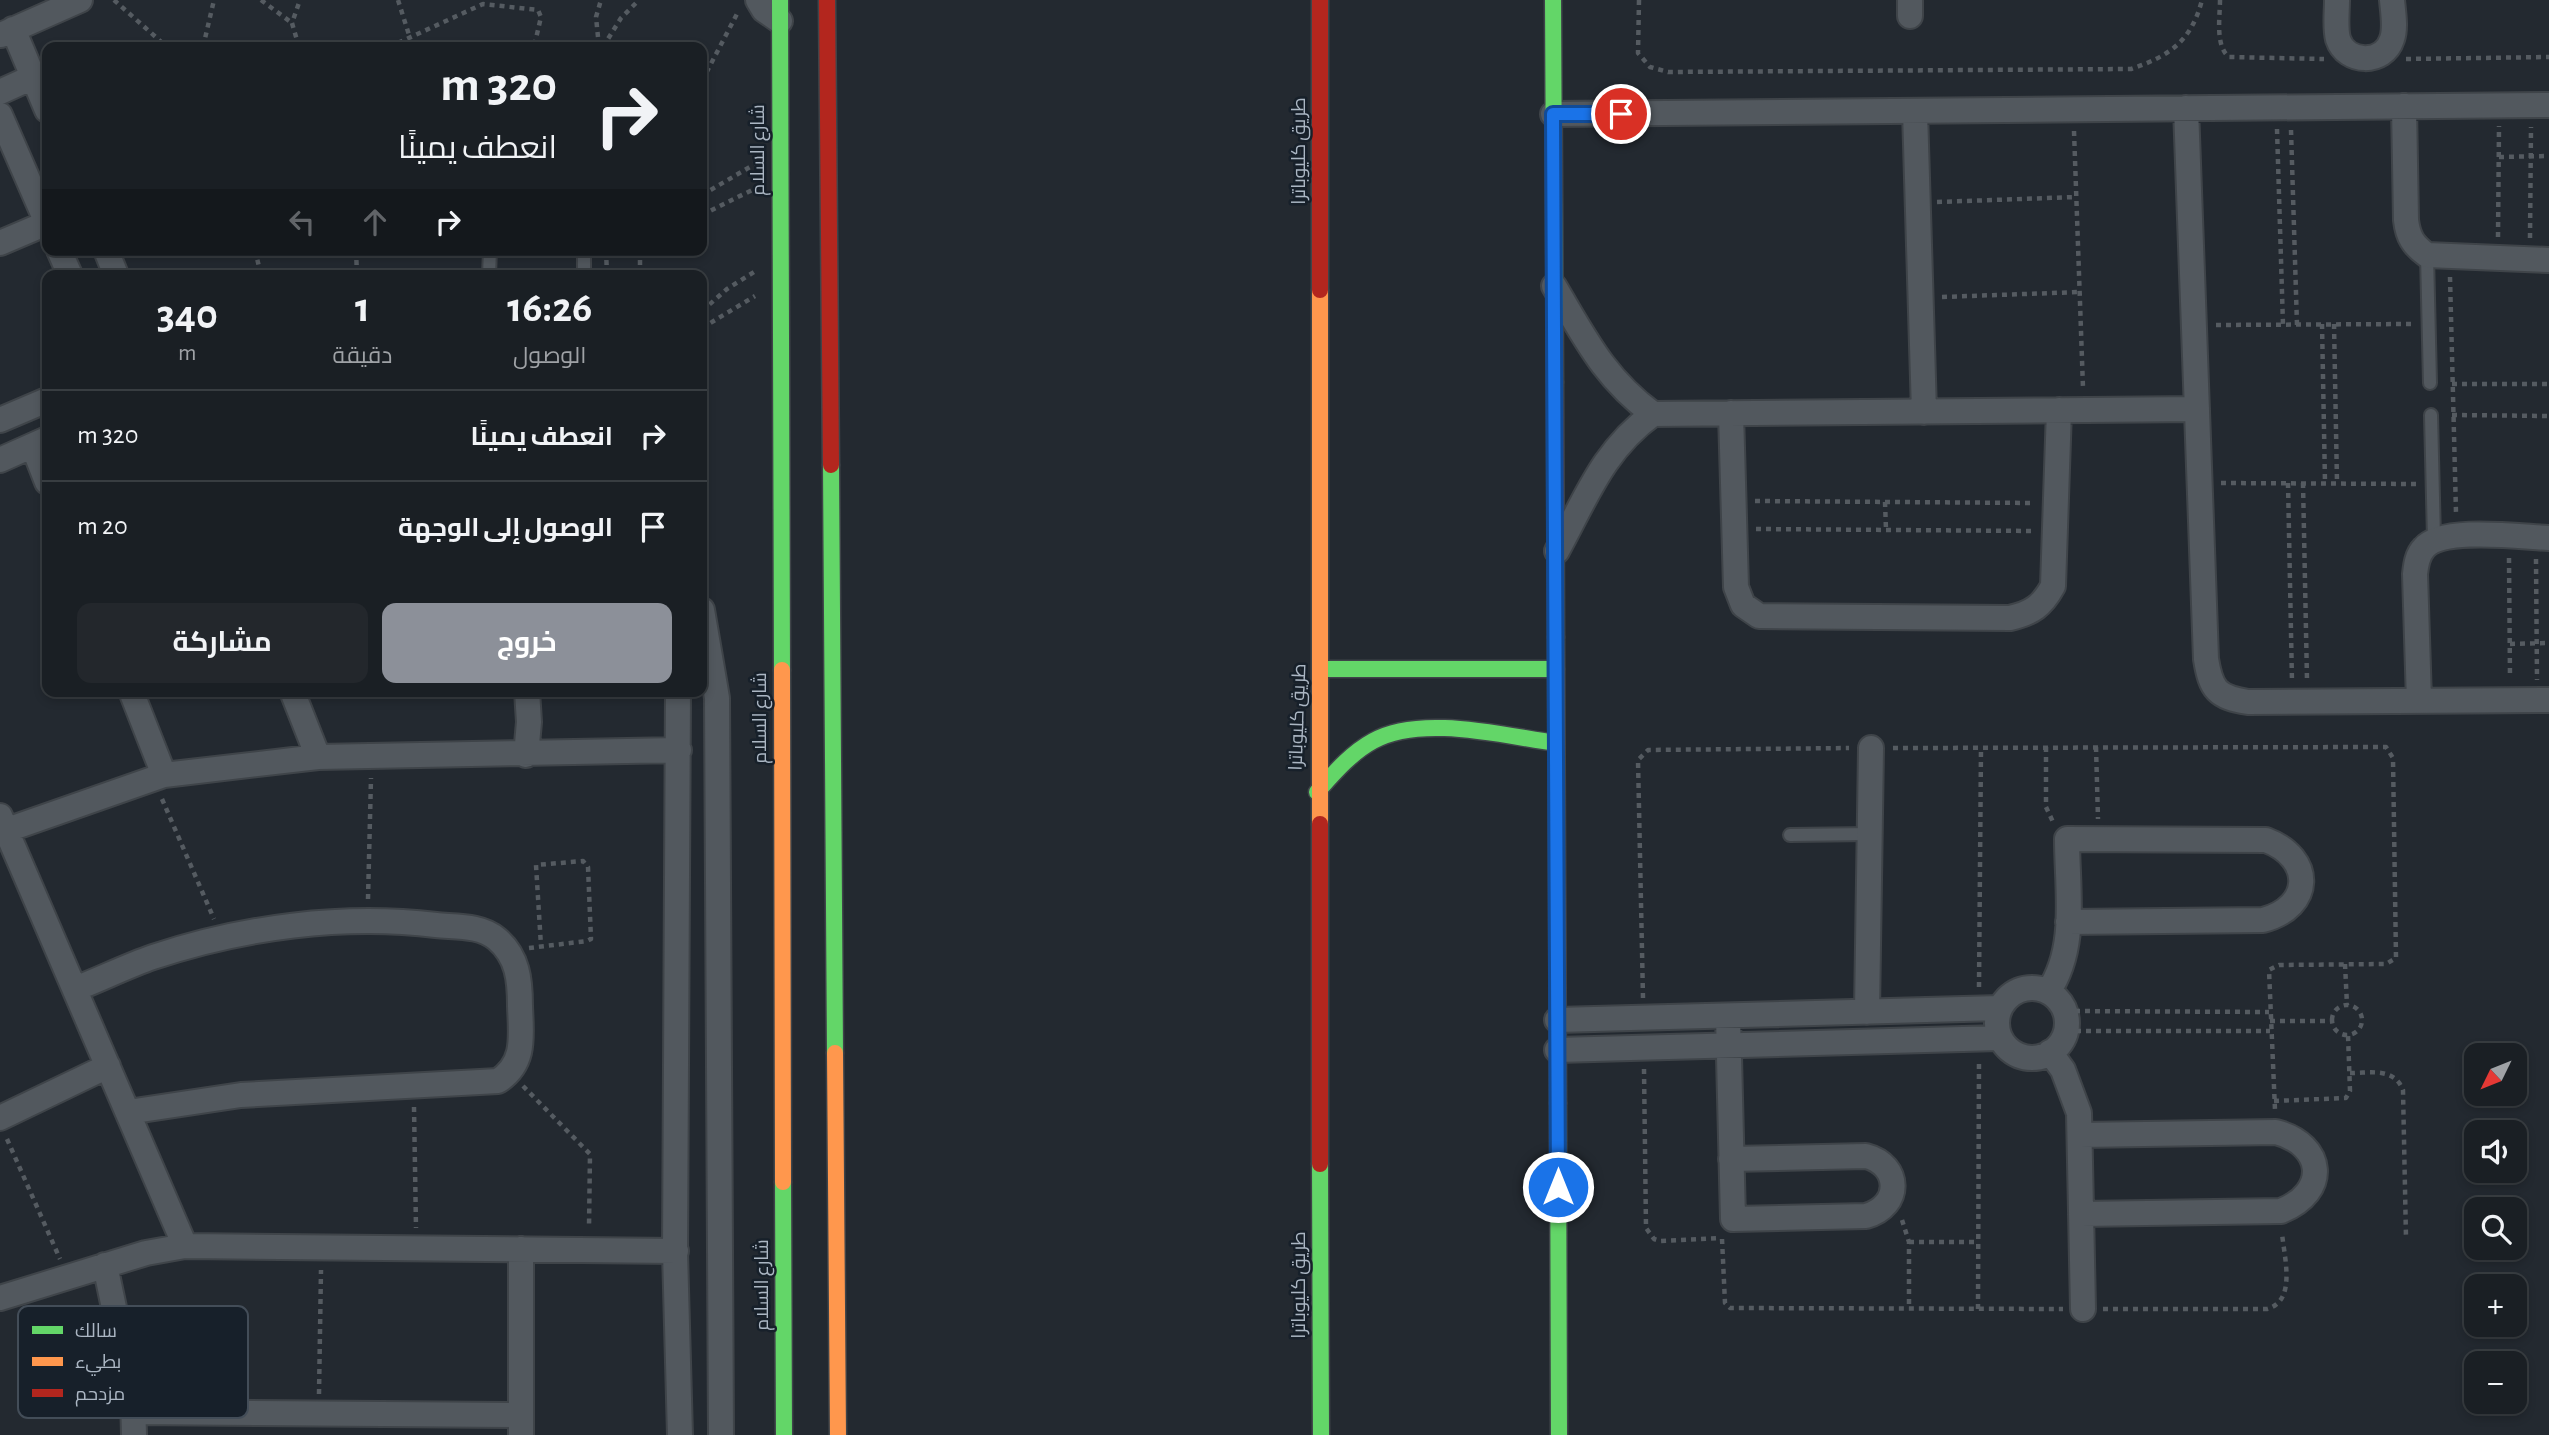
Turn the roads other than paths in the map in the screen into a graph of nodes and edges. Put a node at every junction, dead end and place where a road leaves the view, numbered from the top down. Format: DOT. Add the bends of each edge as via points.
graph roads {
  1 [pos="80,0"];
  2 [pos="758,0"];
  3 [pos="827,0"];
  4 [pos="1320,0"];
  5 [pos="1553,0"];
  6 [pos="2337,0"];
  7 [pos="2392,0"];
  8 [pos="780,10"];
  9 [pos="7,32"];
  10 [pos="33,77"];
  11 [pos="0,92"];
  12 [pos="42,98"];
  13 [pos="2540,105"];
  14 [pos="2404,106"];
  15 [pos="2186,108"];
  16 [pos="1915,111"];
  17 [pos="1553,114"];
  18 [pos="0,115"];
  19 [pos="42,212"];
  20 [pos="42,225"];
  21 [pos="0,243"];
  22 [pos="2438,256"];
  23 [pos="2540,260"];
  24 [pos="1553,285"];
  25 [pos="2430,383"];
  26 [pos="42,402"];
  27 [pos="2197,409"];
  28 [pos="2071,410"];
  29 [pos="1924,412"];
  30 [pos="1731,413"];
  31 [pos="1653,414"];
  32 [pos="2431,415"];
  33 [pos="0,420"];
  34 [pos="40,442"];
  35 [pos="0,460"];
  36 [pos="2446,537"];
  37 [pos="2542,537"];
  38 [pos="1555,555"];
  39 [pos="707,639"];
  40 [pos="1321,669"];
  41 [pos="1556,669"];
  42 [pos="133,697"];
  43 [pos="294,697"];
  44 [pos="527,697"];
  45 [pos="678,697"];
  46 [pos="2543,700"];
  47 [pos="2418,701"];
  48 [pos="1556,743"];
  49 [pos="1871,748"];
  50 [pos="679,750"];
  51 [pos="526,755"];
  52 [pos="318,757"];
  53 [pos="159,777"];
  54 [pos="1317,792"];
  55 [pos="3,822"];
  56 [pos="1870,834"];
  57 [pos="1790,835"];
  58 [pos="2068,922"];
  59 [pos="719,945"];
  60 [pos="679,946"];
  61 [pos="75,989"];
  62 [pos="2048,992"];
  63 [pos="1989,1008"];
  64 [pos="1867,1012"];
  65 [pos="1728,1016"];
  66 [pos="1558,1020"];
  67 [pos="1989,1038"];
  68 [pos="1728,1045"];
  69 [pos="1558,1050"];
  70 [pos="2050,1052"];
  71 [pos="108,1066"];
  72 [pos="128,1112"];
  73 [pos="3,1126"];
  74 [pos="2080,1135"];
  75 [pos="1731,1158"];
  76 [pos="2081,1214"];
  77 [pos="185,1246"];
  78 [pos="521,1249"];
  79 [pos="676,1251"];
  80 [pos="105,1265"];
  81 [pos="0,1298"];
  82 [pos="112,1306"];
  83 [pos="2083,1309"];
  84 [pos="248,1417"];
  85 [pos="235,1418"];
  86 [pos="134,1424"];
  87 [pos="521,1425"];
  88 [pos="680,1435"];
  89 [pos="721,1435"];
  90 [pos="784,1435"];
  91 [pos="838,1435"];
  92 [pos="1321,1435"];
  93 [pos="1559,1435"];
  1 -- 9 [label="street"];
  2 -- 8 [label="street" via="764,10"];
  3 -- 91 [label="main road"];
  4 -- 40 [label="main road, طريق كليوباترا"];
  5 -- 17 [label="main road"];
  6 -- 7 [label="street" via="2337,37 2343,48 2365,60 2377,57 2393,38"];
  8 -- 90 [label="main road, شارع السلام"];
  9 -- 10 [label="street"];
  10 -- 11 [label="street"];
  10 -- 12 [label="street"];
  13 -- 14 [label="street"];
  14 -- 15 [label="street"];
  14 -- 22 [label="street" via="2408,234 2415,247"];
  15 -- 16 [label="street"];
  15 -- 27 [label="street"];
  16 -- 17 [label="street"];
  16 -- 29 [label="street"];
  17 -- 24 [label="main road"];
  18 -- 19 [label="street"];
  20 -- 21 [label="street"];
  22 -- 23 [label="street"];
  22 -- 25 [label="lane" via="2428,324"];
  24 -- 31 [label="street" via="1608,374"];
  24 -- 38 [label="main road"];
  26 -- 33 [label="street"];
  27 -- 28 [label="street"];
  27 -- 47 [label="street" via="2209,682 2225,698 2248,702"];
  28 -- 29 [label="street"];
  28 -- 30 [label="street" via="2056,503 2053,586 2029,614 2010,618 1759,617 1743,605 1736,587"];
  29 -- 30 [label="street"];
  30 -- 31 [label="street"];
  31 -- 38 [label="street" via="1609,455"];
  32 -- 36 [label="lane" via="2433,484"];
  34 -- 35 [label="street"];
  36 -- 37 [label="street"];
  36 -- 47 [label="street" via="2424,548 2417,560"];
  38 -- 41 [label="main road"];
  39 -- 59 [label="street" via="717,698"];
  40 -- 41 [label="main road"];
  40 -- 54 [label="main road, طريق كليوباترا"];
  41 -- 48 [label="main road"];
  42 -- 53 [label="street"];
  43 -- 52 [label="street"];
  44 -- 51 [label="street"];
  45 -- 50 [label="street"];
  46 -- 47 [label="street"];
  48 -- 54 [label="main road" via="1432,729 1404,731 1366,745"];
  48 -- 66 [label="main road"];
  49 -- 56 [label="street"];
  50 -- 51 [label="street"];
  50 -- 60 [label="street"];
  51 -- 52 [label="street"];
  52 -- 53 [label="street"];
  53 -- 55 [label="street"];
  54 -- 92 [label="main road, طريق كليوباترا"];
  55 -- 61 [label="street"];
  56 -- 57 [label="lane"];
  56 -- 64 [label="street"];
  58 -- 58 [label="street" via="2263,920 2282,915 2296,901 2302,882 2298,863 2285,847 2266,840 2067,839"];
  58 -- 62 [label="street" via="2065,959"];
  59 -- 60 [label="street"];
  59 -- 89 [label="street"];
  60 -- 79 [label="street"];
  61 -- 71 [label="street"];
  61 -- 72 [label="street" via="152,957 222,938 316,922 400,920 483,930 507,950 520,978 519,1061 498,1081 241,1095"];
  62 -- 63 [label="street" via="2020,990"];
  62 -- 70 [label="street" via="2065,1021 2060,1043"];
  63 -- 64 [label="street"];
  63 -- 67 [label="street" via="1996,1023"];
  64 -- 65 [label="street"];
  65 -- 66 [label="street"];
  65 -- 68 [label="street"];
  66 -- 69 [label="main road"];
  67 -- 68 [label="street"];
  67 -- 70 [label="street" via="2022,1056 2036,1058"];
  68 -- 69 [label="street"];
  68 -- 75 [label="street"];
  69 -- 93 [label="main road"];
  70 -- 74 [label="street" via="2073,1091"];
  71 -- 72 [label="street"];
  71 -- 73 [label="street"];
  72 -- 77 [label="street"];
  74 -- 76 [label="street"];
  74 -- 76 [label="street" via="2276,1132 2295,1137 2309,1150 2315,1169 2312,1188 2299,1204 2281,1211"];
  75 -- 75 [label="street" via="1727,1228 1866,1216 1888,1205 1893,1193 1888,1168 1866,1156"];
  76 -- 83 [label="street"];
  77 -- 78 [label="street"];
  77 -- 80 [label="street"];
  78 -- 79 [label="street"];
  78 -- 87 [label="street"];
  79 -- 88 [label="street"];
  80 -- 81 [label="street"];
  80 -- 82 [label="street"];
  84 -- 87 [label="street" via="319,1413"];
  85 -- 86 [label="street"];
}
